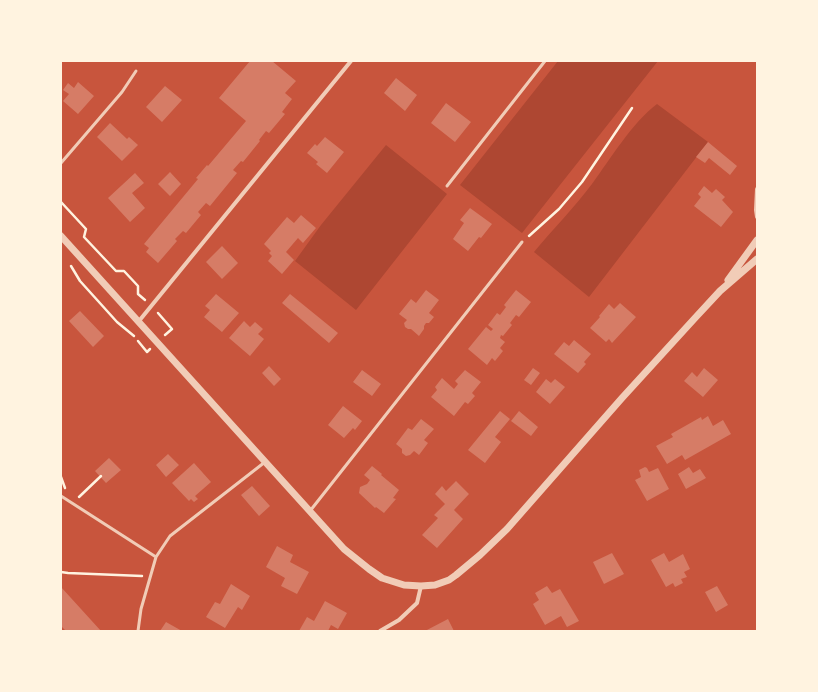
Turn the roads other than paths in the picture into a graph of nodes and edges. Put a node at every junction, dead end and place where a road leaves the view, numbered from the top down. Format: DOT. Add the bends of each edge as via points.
graph roads {
  1 [pos="351,61"];
  2 [pos="545,61"];
  3 [pos="136,71"];
  4 [pos="61,163"];
  5 [pos="447,186"];
  6 [pos="757,189"];
  7 [pos="757,217"];
  8 [pos="61,236"];
  9 [pos="757,240"];
  10 [pos="522,242"];
  11 [pos="757,258"];
  12 [pos="720,291"];
  13 [pos="139,322"];
  14 [pos="265,462"];
  15 [pos="61,496"];
  16 [pos="310,511"];
  17 [pos="156,556"];
  18 [pos="421,586"];
  19 [pos="138,631"];
  20 [pos="380,631"];
  1 -- 13 [label="street"];
  2 -- 5 [label="lane"];
  3 -- 4 [label="lane" via="122,92"];
  6 -- 7 [label="street"];
  8 -- 13 [label="street"];
  9 -- 12 [label="street"];
  10 -- 16 [label="lane"];
  11 -- 12 [label="street"];
  12 -- 18 [label="street" via="494,542 449,580"];
  13 -- 14 [label="street"];
  14 -- 16 [label="street"];
  14 -- 17 [label="lane" via="170,536"];
  15 -- 17 [label="lane"];
  16 -- 18 [label="street" via="344,549 368,569 394,583"];
  17 -- 19 [label="lane" via="140,609"];
  18 -- 20 [label="street" via="419,598 413,607 399,620"];
}
